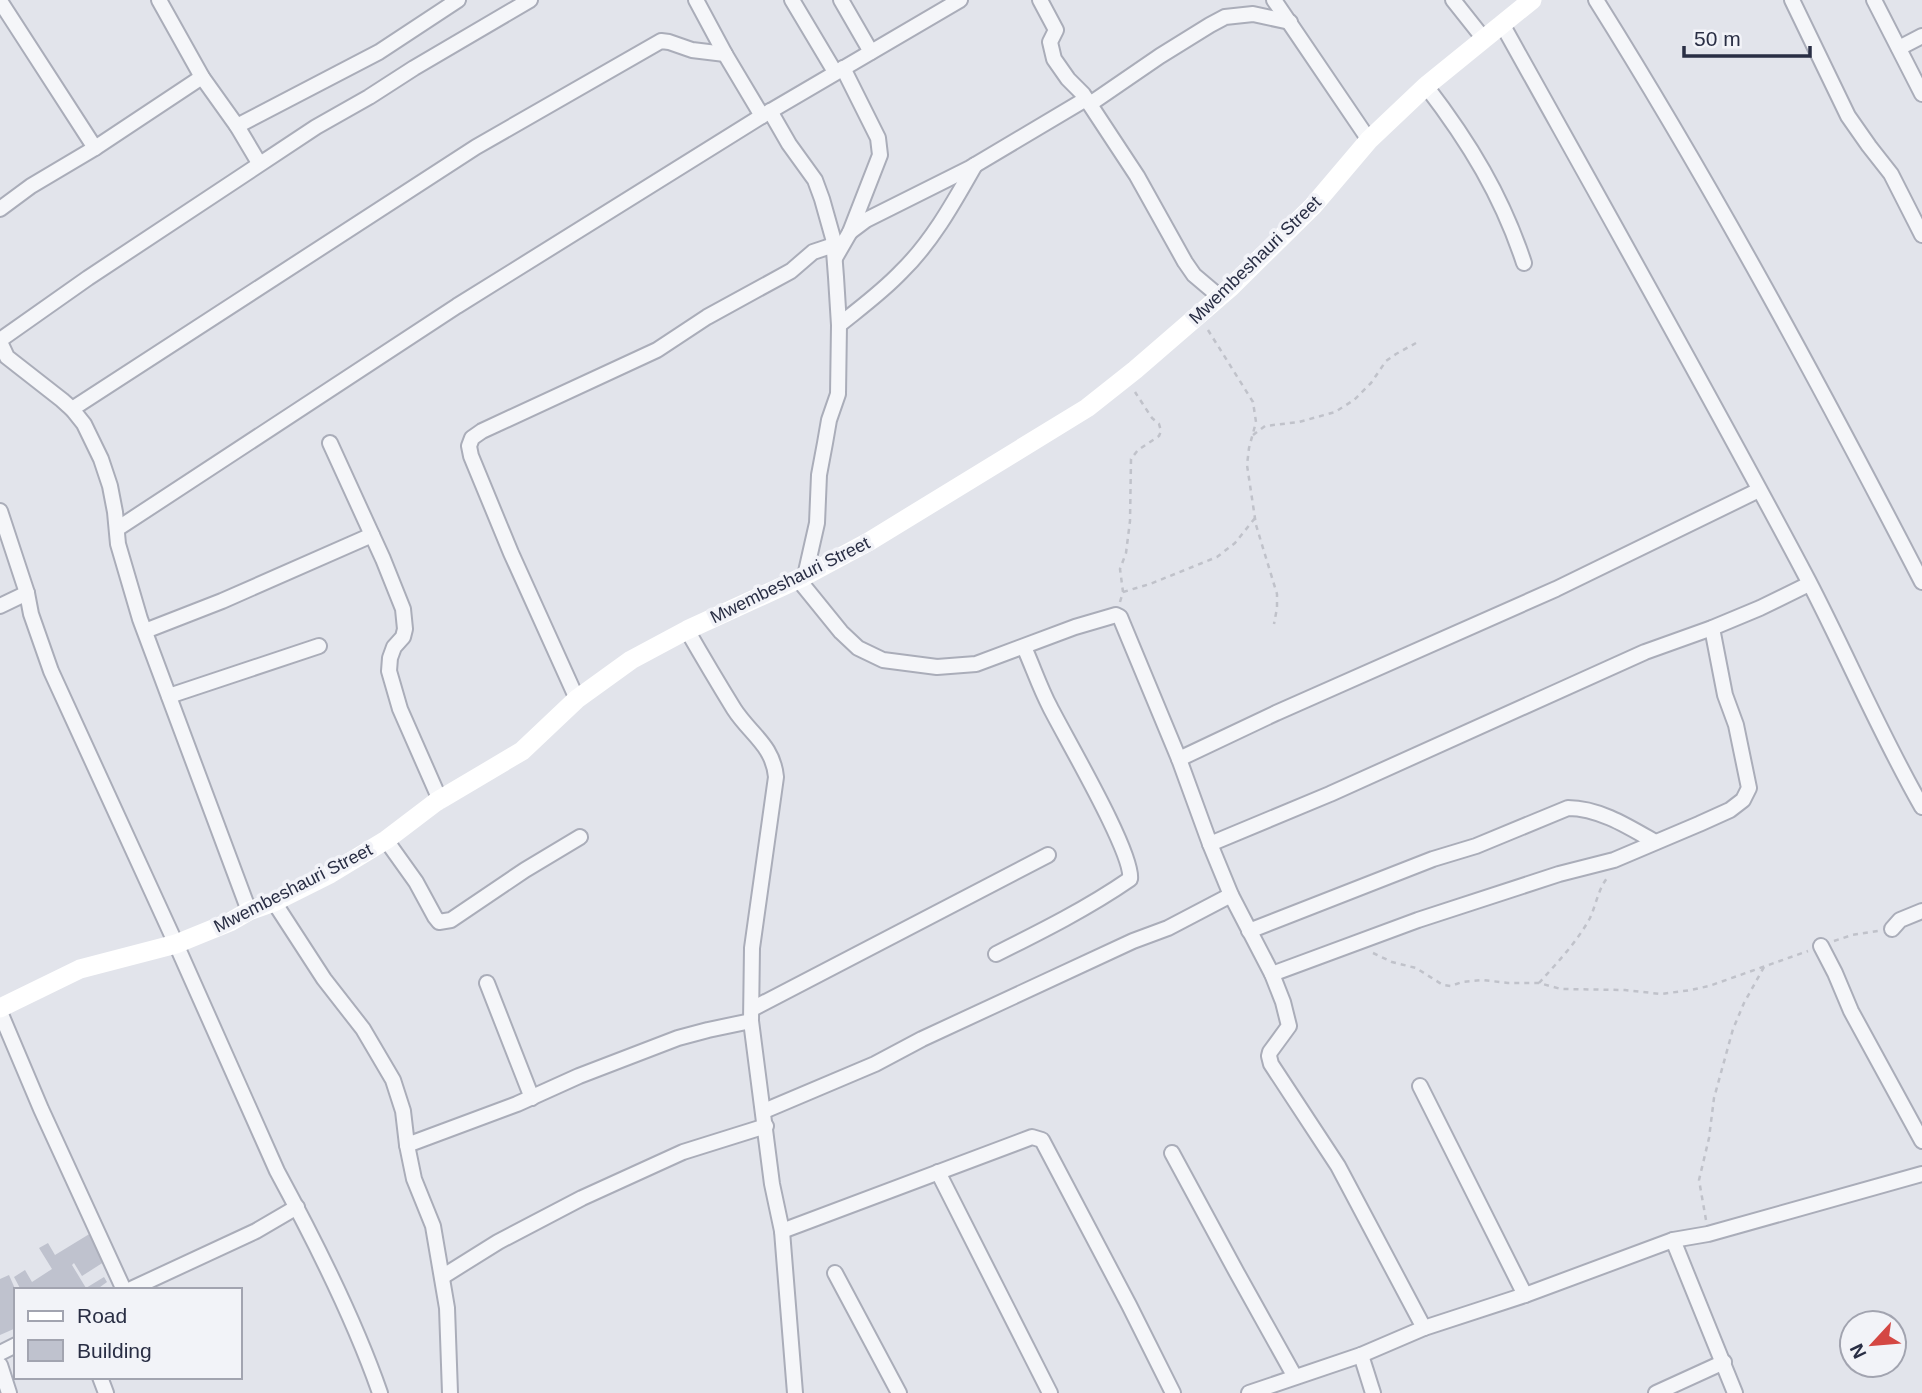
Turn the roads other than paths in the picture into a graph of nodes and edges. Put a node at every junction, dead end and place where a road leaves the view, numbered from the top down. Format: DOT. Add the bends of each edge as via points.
graph roads {
  1 [pos="159,0"];
  2 [pos="458,0"];
  3 [pos="530,0"];
  4 [pos="696,0"];
  5 [pos="792,0"];
  6 [pos="841,0"];
  7 [pos="960,0"];
  8 [pos="1040,0"];
  9 [pos="1274,0"];
  10 [pos="1453,0"];
  11 [pos="1532,0"];
  12 [pos="1596,0"];
  13 [pos="1792,0"];
  14 [pos="1874,0"];
  15 [pos="0,1"];
  16 [pos="1290,22"];
  17 [pos="1502,24"];
  18 [pos="1922,36"];
  19 [pos="1484,39"];
  20 [pos="1899,48"];
  21 [pos="871,52"];
  22 [pos="725,54"];
  23 [pos="839,70"];
  24 [pos="202,77"];
  25 [pos="1426,86"];
  26 [pos="1922,94"];
  27 [pos="1088,102"];
  28 [pos="766,113"];
  29 [pos="237,126"];
  30 [pos="1369,140"];
  31 [pos="94,149"];
  32 [pos="259,163"];
  33 [pos="976,164"];
  34 [pos="0,209"];
  35 [pos="850,232"];
  36 [pos="1922,235"];
  37 [pos="834,252"];
  38 [pos="1524,263"];
  39 [pos="1220,297"];
  40 [pos="839,325"];
  41 [pos="0,341"];
  42 [pos="72,409"];
  43 [pos="330,443"];
  44 [pos="1759,490"];
  45 [pos="0,511"];
  46 [pos="117,529"];
  47 [pos="372,535"];
  48 [pos="802,578"];
  49 [pos="1922,582"];
  50 [pos="1809,584"];
  51 [pos="27,593"];
  52 [pos="0,606"];
  53 [pos="1712,628"];
  54 [pos="687,630"];
  55 [pos="145,631"];
  56 [pos="319,646"];
  57 [pos="1024,647"];
  58 [pos="169,696"];
  59 [pos="578,699"];
  60 [pos="1180,759"];
  61 [pos="440,800"];
  62 [pos="1922,807"];
  63 [pos="580,837"];
  64 [pos="386,840"];
  65 [pos="1655,842"];
  66 [pos="1210,844"];
  67 [pos="1048,855"];
  68 [pos="1231,895"];
  69 [pos="274,902"];
  70 [pos="249,911"];
  71 [pos="1922,911"];
  72 [pos="1892,929"];
  73 [pos="1249,931"];
  74 [pos="176,944"];
  75 [pos="1821,946"];
  76 [pos="996,954"];
  77 [pos="1272,974"];
  78 [pos="487,983"];
  79 [pos="0,1010"];
  80 [pos="751,1015"];
  81 [pos="1420,1086"];
  82 [pos="532,1098"];
  83 [pos="764,1111"];
  84 [pos="766,1126"];
  85 [pos="1922,1141"];
  86 [pos="407,1145"];
  87 [pos="1172,1153"];
  88 [pos="938,1172"];
  89 [pos="1922,1174"];
  90 [pos="297,1207"];
  91 [pos="782,1231"];
  92 [pos="1673,1240"];
  93 [pos="835,1273"];
  94 [pos="442,1277"];
  95 [pos="126,1288"];
  96 [pos="131,1288"];
  97 [pos="1525,1295"];
  98 [pos="1424,1328"];
  99 [pos="1361,1355"];
  100 [pos="1724,1362"];
  101 [pos="0,1365"];
  102 [pos="1296,1377"];
  103 [pos="9,1393"];
  104 [pos="380,1393"];
  105 [pos="450,1393"];
  106 [pos="795,1393"];
  107 [pos="899,1393"];
  108 [pos="1050,1393"];
  109 [pos="1173,1393"];
  110 [pos="1249,1393"];
  111 [pos="1373,1393"];
  112 [pos="1657,1393"];
  113 [pos="1735,1393"];
  1 -- 24 [label="street"];
  2 -- 29 [label="street" via="379,52"];
  3 -- 32 [label="street"];
  4 -- 22 [label="street"];
  5 -- 23 [label="street"];
  6 -- 21 [label="street"];
  7 -- 21 [label="street"];
  8 -- 27 [label="street" via="1056,30 1050,41 1054,59"];
  9 -- 16 [label="street"];
  10 -- 19 [label="street"];
  11 -- 17 [label="street, Mwembeshauri Street"];
  12 -- 49 [label="street" via="1724,215"];
  13 -- 36 [label="street" via="1848,116 1891,174"];
  14 -- 20 [label="street"];
  15 -- 31 [label="street"];
  16 -- 27 [label="street" via="1253,14 1225,18"];
  16 -- 30 [label="street"];
  17 -- 19 [label="street, Mwembeshauri Street"];
  17 -- 44 [label="street"];
  18 -- 20 [label="street"];
  19 -- 25 [label="street, Mwembeshauri Street"];
  20 -- 26 [label="street"];
  21 -- 23 [label="street"];
  22 -- 28 [label="street"];
  22 -- 42 [label="street" via="665,41 651,47 476,147"];
  23 -- 28 [label="street"];
  23 -- 35 [label="street" via="878,138 880,155"];
  24 -- 29 [label="street"];
  24 -- 31 [label="street"];
  25 -- 30 [label="street, Mwembeshauri Street"];
  25 -- 38 [label="street" via="1502,203"];
  27 -- 33 [label="street"];
  27 -- 39 [label="street" via="1138,176 1185,262"];
  28 -- 37 [label="street" via="815,180"];
  28 -- 46 [label="street" via="457,306"];
  29 -- 32 [label="street"];
  30 -- 39 [label="street, Mwembeshauri Street" via="1313,206"];
  31 -- 34 [label="street"];
  32 -- 41 [label="street"];
  33 -- 35 [label="street"];
  33 -- 40 [label="street" via="956,200 902,272"];
  35 -- 37 [label="street"];
  37 -- 40 [label="street"];
  37 -- 59 [label="street" via="813,252 791,271 657,350 472,438 471,456"];
  39 -- 48 [label="street, Mwembeshauri Street" via="1087,408"];
  40 -- 48 [label="street" via="838,394 819,475 817,523"];
  41 -- 42 [label="street" via="7,357"];
  42 -- 46 [label="street" via="101,459"];
  43 -- 47 [label="street"];
  44 -- 50 [label="street"];
  44 -- 60 [label="street" via="1556,589"];
  45 -- 51 [label="street"];
  46 -- 55 [label="street"];
  47 -- 55 [label="street"];
  47 -- 61 [label="street" via="403,609 403,637 390,658 393,688"];
  48 -- 54 [label="street, Mwembeshauri Street"];
  48 -- 57 [label="street" via="841,632 858,648 883,660 937,667 976,664"];
  50 -- 53 [label="street"];
  50 -- 62 [label="street"];
  51 -- 52 [label="street"];
  51 -- 74 [label="street" via="51,671"];
  53 -- 65 [label="street" via="1749,788 1730,810"];
  53 -- 66 [label="street" via="1645,652"];
  54 -- 59 [label="street, Mwembeshauri Street" via="631,660"];
  54 -- 80 [label="street" via="736,712 775,764 752,948"];
  55 -- 58 [label="street"];
  56 -- 58 [label="street"];
  57 -- 60 [label="street" via="1116,615"];
  57 -- 76 [label="street" via="1131,871 1130,879 1114,890"];
  58 -- 70 [label="street"];
  59 -- 61 [label="street, Mwembeshauri Street" via="522,751"];
  60 -- 66 [label="street"];
  61 -- 64 [label="street, Mwembeshauri Street"];
  63 -- 64 [label="street" via="444,923 435,917"];
  64 -- 69 [label="street, Mwembeshauri Street"];
  65 -- 73 [label="street" via="1622,823 1568,808"];
  65 -- 77 [label="street" via="1614,860 1418,920"];
  66 -- 68 [label="street"];
  67 -- 80 [label="street"];
  68 -- 73 [label="street"];
  68 -- 83 [label="street" via="875,1064"];
  69 -- 70 [label="street, Mwembeshauri Street"];
  69 -- 86 [label="street" via="393,1080"];
  70 -- 74 [label="street, Mwembeshauri Street"];
  71 -- 72 [label="street" via="1900,920"];
  73 -- 77 [label="street"];
  74 -- 79 [label="street, Mwembeshauri Street" via="80,969"];
  74 -- 90 [label="street"];
  75 -- 85 [label="street"];
  77 -- 98 [label="street" via="1289,1026 1270,1052 1271,1064 1338,1166"];
  78 -- 82 [label="street"];
  79 -- 95 [label="street" via="41,1109"];
  80 -- 82 [label="street" via="678,1038"];
  80 -- 83 [label="street"];
  81 -- 97 [label="street"];
  82 -- 86 [label="street"];
  83 -- 84 [label="street"];
  84 -- 91 [label="street"];
  84 -- 94 [label="street" via="683,1152 582,1198"];
  86 -- 94 [label="street" via="414,1179 433,1226"];
  87 -- 102 [label="street"];
  88 -- 91 [label="street"];
  88 -- 108 [label="street"];
  88 -- 109 [label="street" via="1032,1136 1042,1140"];
  89 -- 92 [label="street"];
  90 -- 96 [label="street" via="256,1231"];
  90 -- 104 [label="street" via="348,1311"];
  91 -- 106 [label="street"];
  92 -- 97 [label="street"];
  92 -- 100 [label="street"];
  93 -- 107 [label="street"];
  94 -- 105 [label="street"];
  97 -- 98 [label="street"];
  98 -- 99 [label="street"];
  99 -- 102 [label="street"];
  99 -- 111 [label="street"];
  100 -- 112 [label="street"];
  100 -- 113 [label="street"];
  101 -- 103 [label="street"];
  102 -- 110 [label="street"];
}
